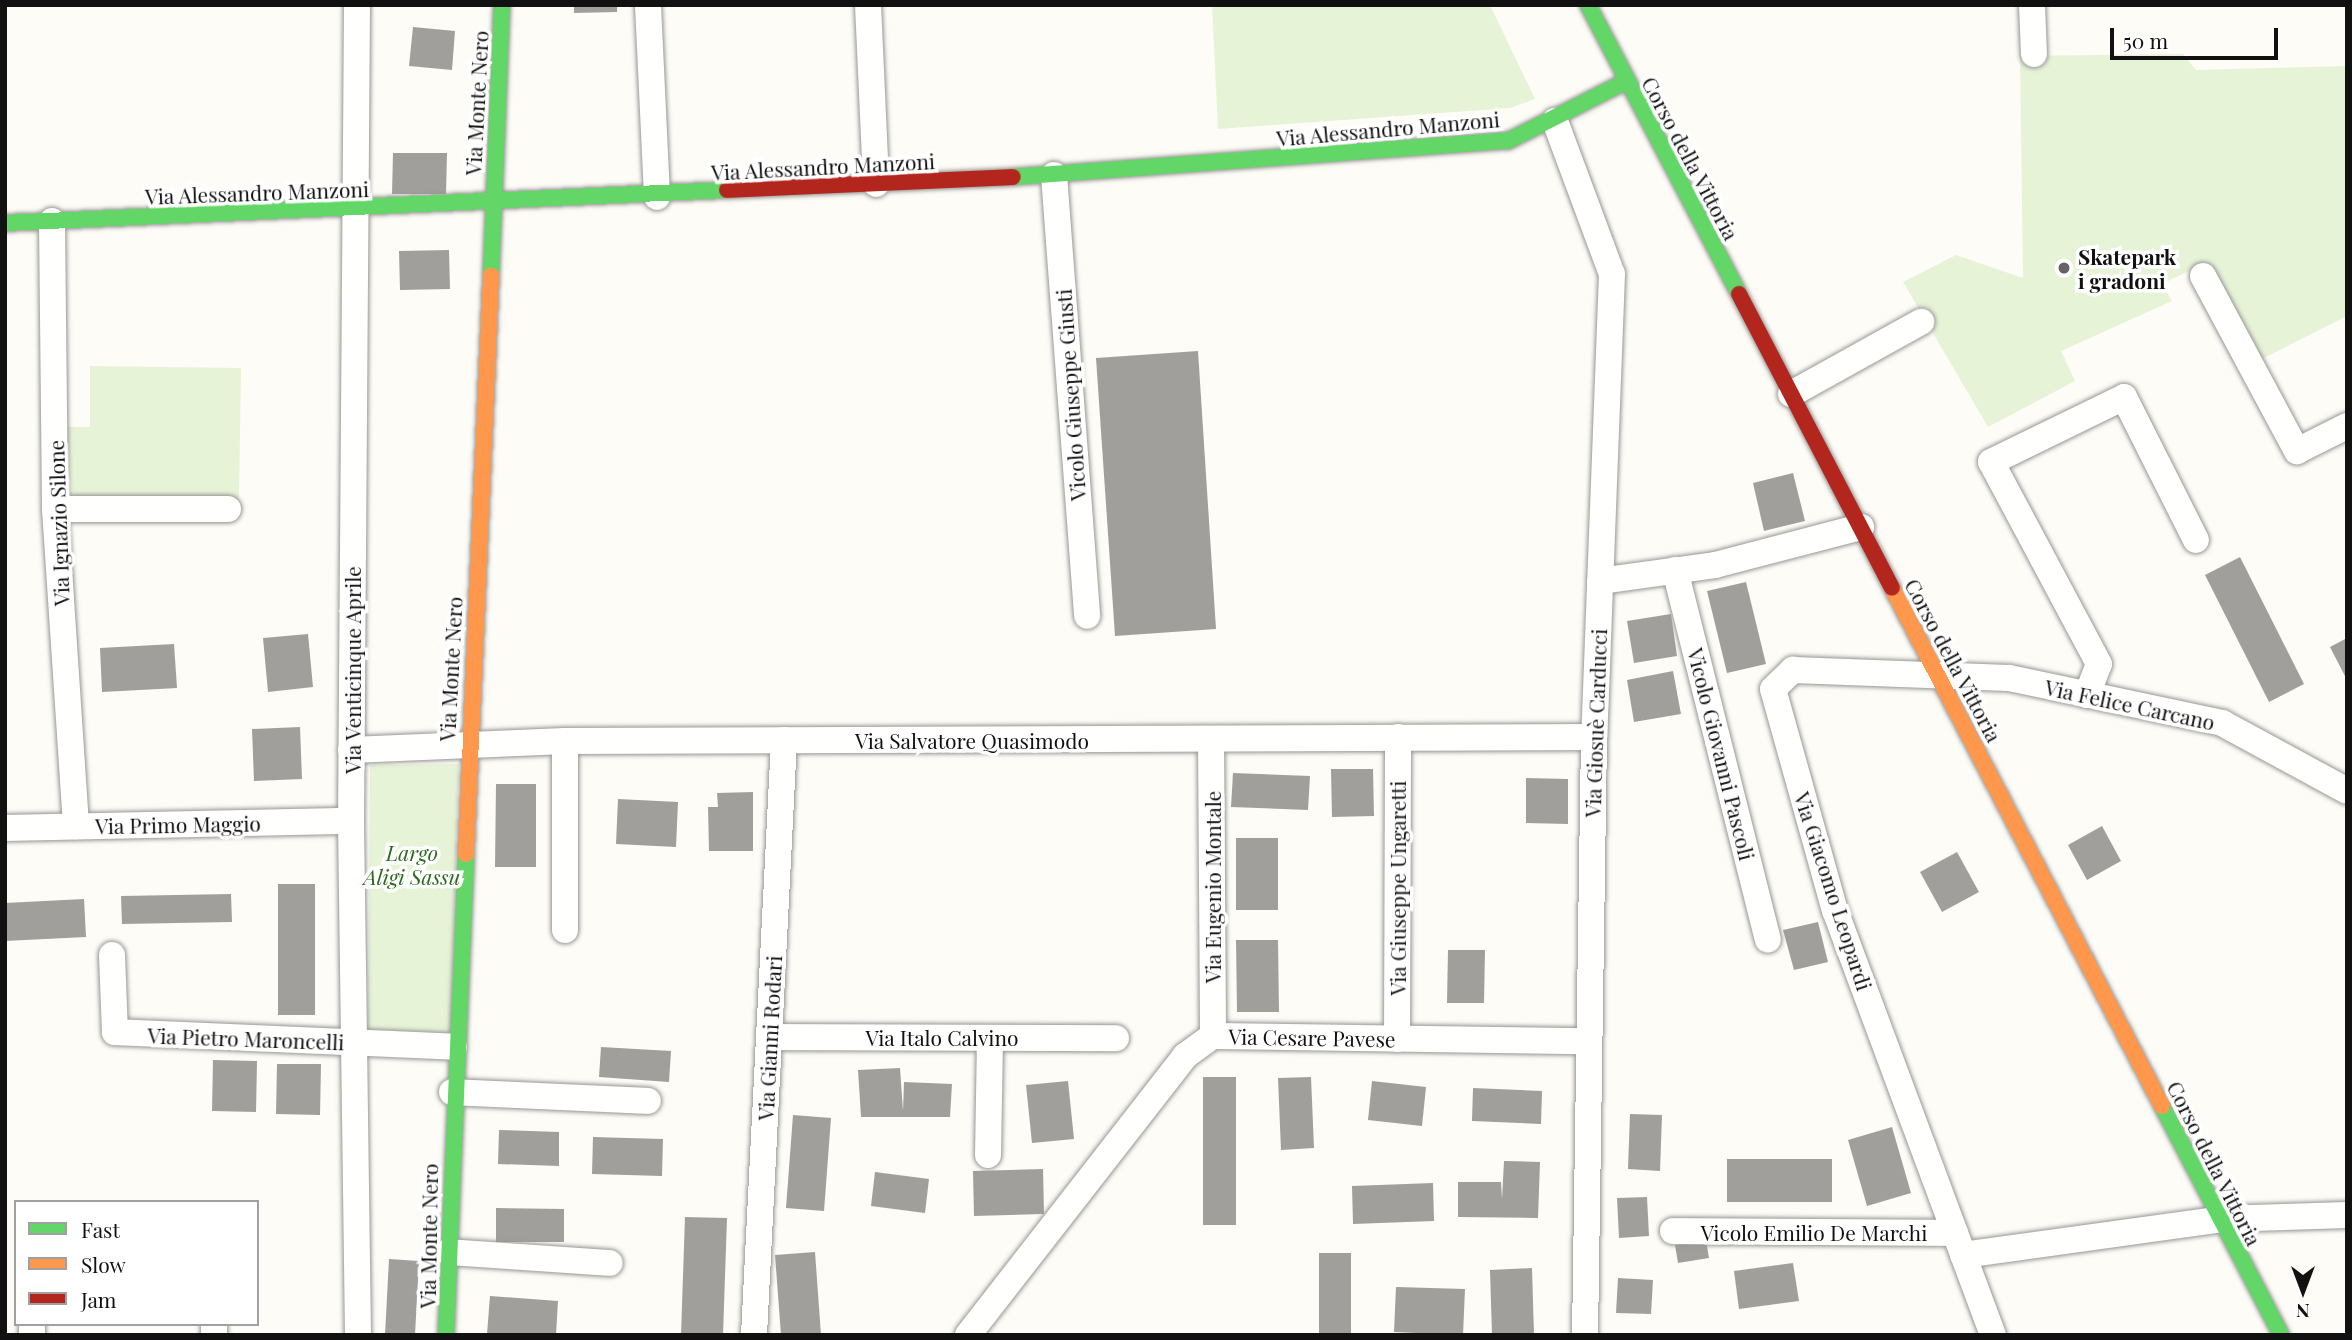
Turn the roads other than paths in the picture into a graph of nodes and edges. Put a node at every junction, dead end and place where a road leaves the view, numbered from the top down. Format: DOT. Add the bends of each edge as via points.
graph roads {
  1 [pos="357,5"];
  2 [pos="502,5"];
  3 [pos="648,5"];
  4 [pos="868,5"];
  5 [pos="1588,5"];
  6 [pos="2032,5"];
  7 [pos="2034,54"];
  8 [pos="1627,81"];
  9 [pos="1555,121"];
  10 [pos="1054,175"];
  11 [pos="876,184"];
  12 [pos="657,197"];
  13 [pos="493,206"];
  14 [pos="356,210"];
  15 [pos="52,221"];
  16 [pos="5,223"];
  17 [pos="2203,276"];
  18 [pos="1921,322"];
  19 [pos="1791,394"];
  20 [pos="2347,426"];
  21 [pos="55,509"];
  22 [pos="228,509"];
  23 [pos="1861,527"];
  24 [pos="2196,540"];
  25 [pos="1675,570"];
  26 [pos="1600,581"];
  27 [pos="1087,616"];
  28 [pos="1940,680"];
  29 [pos="2087,695"];
  30 [pos="1398,737"];
  31 [pos="1594,737"];
  32 [pos="1212,738"];
  33 [pos="784,740"];
  34 [pos="565,741"];
  35 [pos="467,746"];
  36 [pos="351,750"];
  37 [pos="2347,790"];
  38 [pos="351,821"];
  39 [pos="76,826"];
  40 [pos="5,828"];
  41 [pos="565,930"];
  42 [pos="1768,939"];
  43 [pos="112,955"];
  44 [pos="1213,1036"];
  45 [pos="769,1037"];
  46 [pos="990,1038"];
  47 [pos="1116,1038"];
  48 [pos="1396,1039"];
  49 [pos="1590,1041"];
  50 [pos="354,1042"];
  51 [pos="454,1046"];
  52 [pos="452,1092"];
  53 [pos="648,1101"];
  54 [pos="988,1155"];
  55 [pos="2347,1214"];
  56 [pos="2221,1219"];
  57 [pos="1673,1231"];
  58 [pos="1959,1244"];
  59 [pos="448,1252"];
  60 [pos="610,1263"];
  61 [pos="358,1335"];
  62 [pos="446,1335"];
  63 [pos="754,1335"];
  64 [pos="968,1335"];
  65 [pos="1585,1335"];
  66 [pos="1993,1335"];
  67 [pos="2281,1335"];
  1 -- 14 [label="street, Via Venticinque Aprile"];
  2 -- 13 [label="street, Via Monte Nero"];
  3 -- 12 [label="street"];
  4 -- 11 [label="street"];
  5 -- 8 [label="street, Corso della Vittoria"];
  6 -- 7 [label="street"];
  8 -- 9 [label="street, Via Alessandro Manzoni"];
  8 -- 19 [label="street, Corso della Vittoria"];
  9 -- 10 [label="street, Via Alessandro Manzoni" via="1508,141"];
  9 -- 26 [label="street, Via Giosuè Carducci" via="1612,274"];
  10 -- 11 [label="street, Via Alessandro Manzoni"];
  10 -- 27 [label="street, Vicolo Giuseppe Giusti"];
  11 -- 12 [label="street, Via Alessandro Manzoni"];
  12 -- 13 [label="street, Via Alessandro Manzoni"];
  13 -- 14 [label="street, Via Alessandro Manzoni"];
  13 -- 35 [label="street, Via Monte Nero"];
  14 -- 15 [label="street, Via Alessandro Manzoni"];
  14 -- 36 [label="street, Via Venticinque Aprile"];
  15 -- 16 [label="street, Via Alessandro Manzoni"];
  15 -- 21 [label="street, Via Ignazio Silone"];
  17 -- 20 [label="street" via="2297,451"];
  18 -- 19 [label="street"];
  19 -- 23 [label="street, Corso della Vittoria"];
  21 -- 22 [label="street"];
  21 -- 39 [label="street, Via Ignazio Silone"];
  23 -- 25 [label="street"];
  23 -- 28 [label="street, Corso della Vittoria"];
  24 -- 29 [label="street" via="2124,397 1991,462 2099,664"];
  25 -- 26 [label="street"];
  25 -- 42 [label="street, Vicolo Giovanni Pascoli"];
  26 -- 31 [label="street, Via Giosuè Carducci"];
  28 -- 29 [label="street, Via Felice Carcano" via="2008,678"];
  28 -- 56 [label="street, Corso della Vittoria"];
  28 -- 58 [label="street, Via Giacomo Leopardi" via="1793,670 1773,689 1835,911"];
  29 -- 37 [label="street, Via Felice Carcano" via="2222,723"];
  30 -- 31 [label="street, Via Salvatore Quasimodo"];
  30 -- 32 [label="street, Via Salvatore Quasimodo"];
  30 -- 48 [label="street, Via Giuseppe Ungaretti"];
  31 -- 49 [label="street, Via Giosuè Carducci"];
  32 -- 33 [label="street, Via Salvatore Quasimodo"];
  32 -- 44 [label="street, Via Eugenio Montale"];
  33 -- 34 [label="street, Via Salvatore Quasimodo"];
  33 -- 45 [label="street, Via Gianni Rodari"];
  34 -- 35 [label="street, Via Salvatore Quasimodo"];
  34 -- 41 [label="street"];
  35 -- 36 [label="street, Via Salvatore Quasimodo"];
  35 -- 51 [label="street, Via Monte Nero"];
  36 -- 38 [label="street, Via Venticinque Aprile"];
  38 -- 39 [label="street, Via Primo Maggio"];
  38 -- 50 [label="street, Via Venticinque Aprile"];
  39 -- 40 [label="street, Via Primo Maggio"];
  43 -- 50 [label="street, Via Pietro Maroncelli" via="114,1032"];
  44 -- 48 [label="street, Via Cesare Pavese"];
  44 -- 64 [label="street, Via Cesare Pavese" via="1185,1056"];
  45 -- 46 [label="street, Via Italo Calvino"];
  45 -- 63 [label="street, Via Gianni Rodari"];
  46 -- 47 [label="street, Via Italo Calvino"];
  46 -- 54 [label="street"];
  48 -- 49 [label="street, Via Cesare Pavese"];
  49 -- 65 [label="street, Via Giosuè Carducci"];
  50 -- 51 [label="street, Via Pietro Maroncelli"];
  50 -- 61 [label="street, Via Venticinque Aprile"];
  51 -- 52 [label="street, Via Monte Nero"];
  52 -- 53 [label="street"];
  52 -- 59 [label="street, Via Monte Nero"];
  55 -- 56 [label="street"];
  56 -- 58 [label="street"];
  56 -- 67 [label="street, Corso della Vittoria"];
  57 -- 58 [label="street, Vicolo Emilio De Marchi"];
  58 -- 66 [label="street, Via Giacomo Leopardi"];
  59 -- 60 [label="street"];
  59 -- 62 [label="street, Via Monte Nero"];
}
